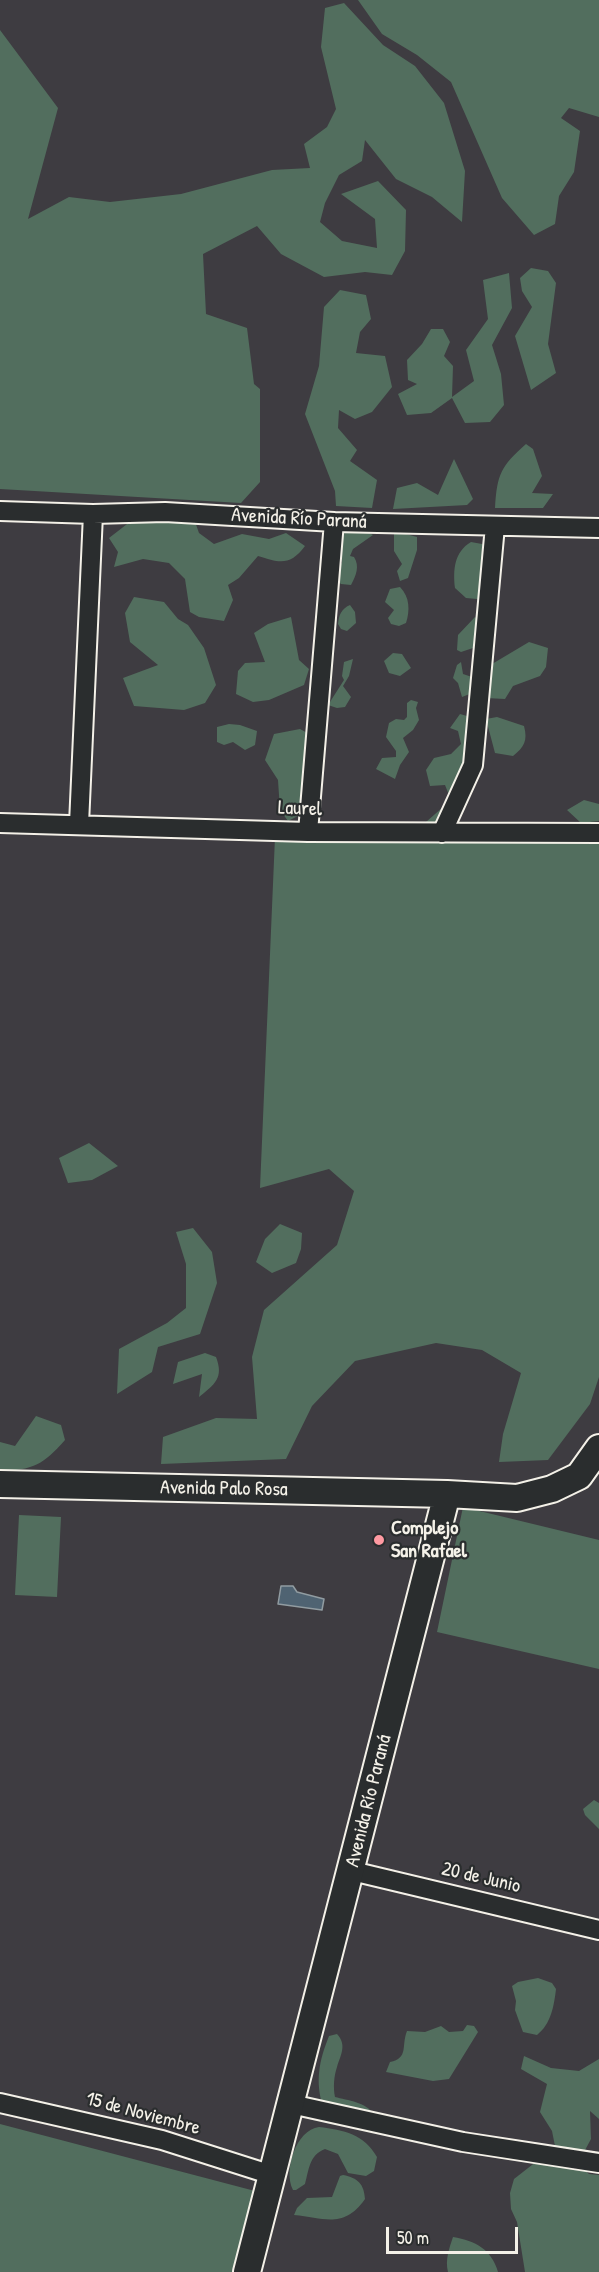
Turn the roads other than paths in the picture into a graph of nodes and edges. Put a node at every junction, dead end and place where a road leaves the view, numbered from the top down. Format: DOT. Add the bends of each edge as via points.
graph roads {
  1 [pos="0,511"];
  2 [pos="93,514"];
  3 [pos="334,522"];
  4 [pos="495,526"];
  5 [pos="599,528"];
  6 [pos="0,823"];
  7 [pos="79,824"];
  8 [pos="308,832"];
  9 [pos="442,833"];
  10 [pos="599,833"];
  11 [pos="599,1448"];
  12 [pos="0,1484"];
  13 [pos="447,1494"];
  14 [pos="352,1871"];
  15 [pos="599,1930"];
  16 [pos="0,2103"];
  17 [pos="291,2104"];
  18 [pos="599,2163"];
  19 [pos="272,2175"];
  20 [pos="247,2272"];
  1 -- 2 [label="street, Avenida Río Paraná"];
  2 -- 3 [label="street, Avenida Río Paraná" via="165,512"];
  2 -- 7 [label="street"];
  3 -- 4 [label="street, Avenida Río Paraná"];
  3 -- 8 [label="street"];
  4 -- 5 [label="street, Avenida Río Paraná"];
  4 -- 9 [label="street" via="473,765"];
  6 -- 7 [label="street, Laurel"];
  7 -- 8 [label="street, Laurel"];
  8 -- 9 [label="street, Laurel"];
  9 -- 10 [label="street, Laurel"];
  11 -- 13 [label="main road" via="579,1476 552,1489 517,1498"];
  12 -- 13 [label="main road, Avenida Palo Rosa"];
  13 -- 14 [label="main road, Avenida Río Paraná"];
  14 -- 15 [label="street, 20 de Junio"];
  14 -- 17 [label="main road, Avenida Río Paraná"];
  16 -- 19 [label="street, 15 de Noviembre" via="162,2140"];
  17 -- 18 [label="street" via="463,2142"];
  17 -- 19 [label="main road, Avenida Río Paraná"];
  19 -- 20 [label="main road, Avenida Río Paraná"];
}
